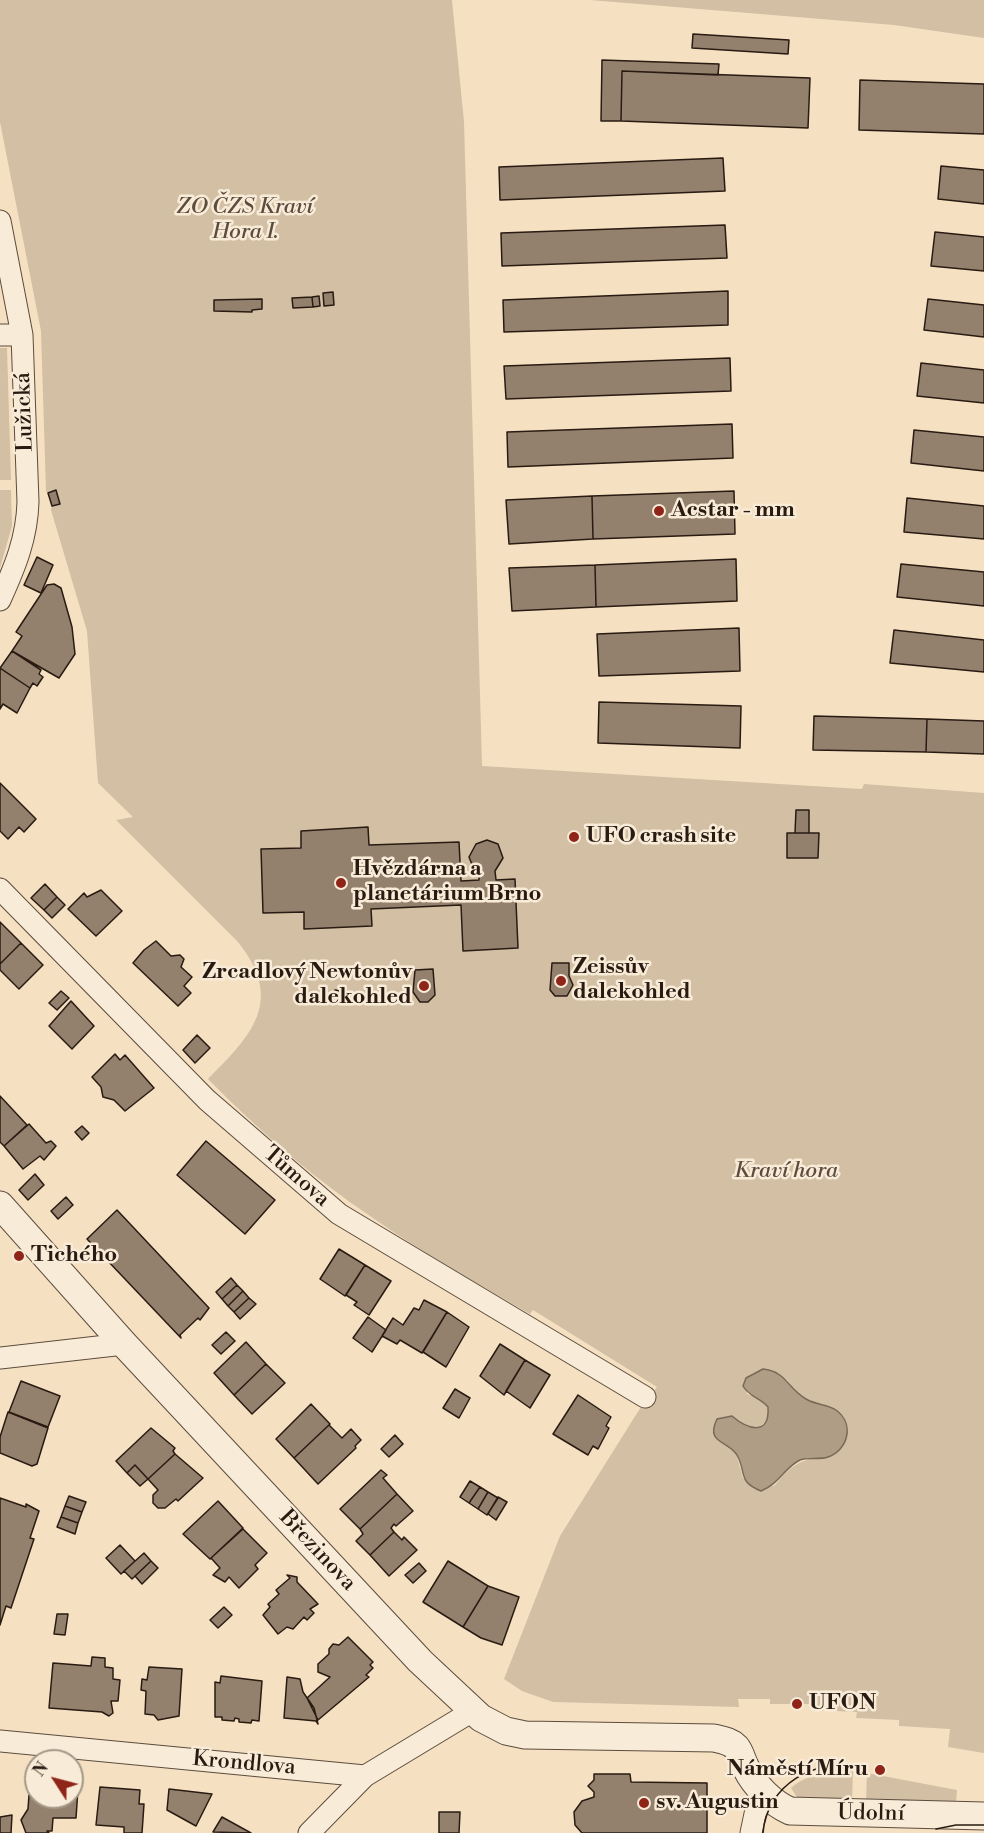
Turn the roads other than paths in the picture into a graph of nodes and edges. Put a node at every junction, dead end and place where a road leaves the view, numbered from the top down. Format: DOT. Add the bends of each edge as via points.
graph roads {
  1 [pos="0,221"];
  2 [pos="0,335"];
  3 [pos="22,335"];
  4 [pos="0,600"];
  5 [pos="0,889"];
  6 [pos="0,1204"];
  7 [pos="124,1344"];
  8 [pos="0,1358"];
  9 [pos="645,1397"];
  10 [pos="471,1712"];
  11 [pos="0,1741"];
  12 [pos="365,1776"];
  13 [pos="765,1793"];
  14 [pos="984,1816"];
  15 [pos="309,1833"];
  16 [pos="751,1833"];
  1 -- 3 [label="street, Lužická"];
  2 -- 3 [label="street"];
  3 -- 4 [label="street, Lužická" via="27,529"];
  5 -- 9 [label="street, Tůmova" via="207,1100 339,1214"];
  6 -- 7 [label="street, Březinova"];
  7 -- 8 [label="street"];
  7 -- 10 [label="street, Březinova"];
  10 -- 12 [label="street"];
  10 -- 13 [label="street, Březinova" via="497,1728 525,1735 714,1738 737,1748"];
  11 -- 12 [label="street, Krondlova"];
  12 -- 15 [label="street"];
  13 -- 14 [label="street, Údolní" via="784,1808 797,1812"];
  13 -- 16 [label="street"];
}
